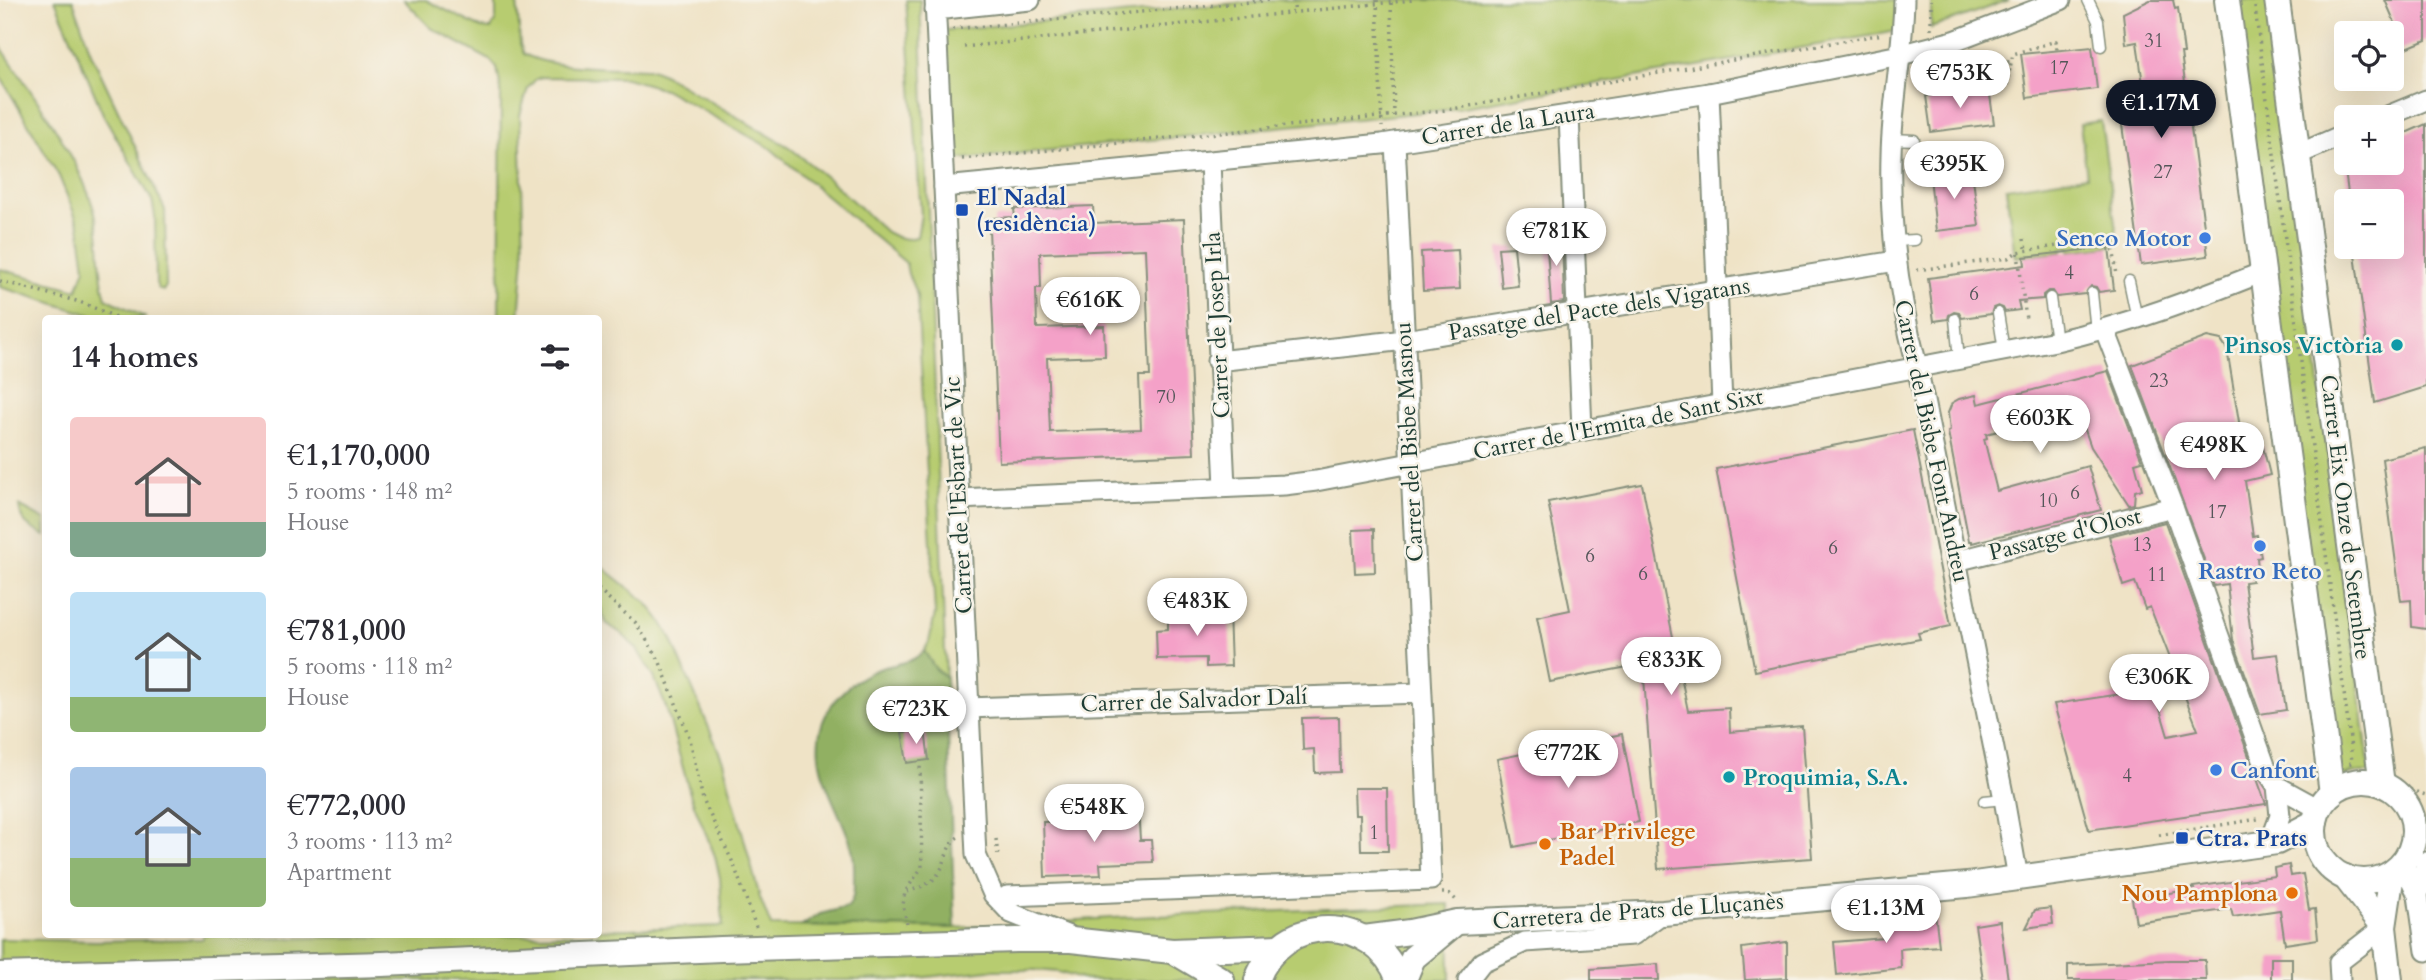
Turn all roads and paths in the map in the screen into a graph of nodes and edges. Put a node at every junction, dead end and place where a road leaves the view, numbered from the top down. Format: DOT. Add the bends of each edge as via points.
graph roads {
  1 [pos="1030,0"];
  2 [pos="1272,0"];
  3 [pos="1293,0"];
  4 [pos="1413,0"];
  5 [pos="1903,0"];
  6 [pos="1931,0"];
  7 [pos="2061,0"];
  8 [pos="2088,0"];
  9 [pos="2227,0"];
  10 [pos="2254,0"];
  11 [pos="2277,0"];
  12 [pos="1377,2"];
  13 [pos="1391,3"];
  14 [pos="935,5"];
  15 [pos="1295,13"];
  16 [pos="1941,25"];
  17 [pos="1903,30"];
  18 [pos="937,31"];
  19 [pos="1931,38"];
  20 [pos="2101,46"];
  21 [pos="964,47"];
  22 [pos="2057,50"];
  23 [pos="1900,55"];
  24 [pos="2012,61"];
  25 [pos="2010,68"];
  26 [pos="1936,69"];
  27 [pos="1958,69"];
  28 [pos="1972,73"];
  29 [pos="2007,85"];
  30 [pos="1709,93"];
  31 [pos="1940,94"];
  32 [pos="2426,100"];
  33 [pos="2404,109"];
  34 [pos="1569,115"];
  35 [pos="1394,116"];
  36 [pos="1381,117"];
  37 [pos="1892,139"];
  38 [pos="1914,139"];
  39 [pos="2334,139"];
  40 [pos="1395,142"];
  41 [pos="2298,154"];
  42 [pos="942,161"];
  43 [pos="1210,162"];
  44 [pos="944,187"];
  45 [pos="2024,239"];
  46 [pos="1915,240"];
  47 [pos="1893,241"];
  48 [pos="2026,250"];
  49 [pos="2017,252"];
  50 [pos="1896,261"];
  51 [pos="1917,270"];
  52 [pos="2263,272"];
  53 [pos="0,281"];
  54 [pos="2129,281"];
  55 [pos="2118,287"];
  56 [pos="1717,289"];
  57 [pos="2092,292"];
  58 [pos="2050,298"];
  59 [pos="1577,313"];
  60 [pos="1998,313"];
  61 [pos="111,315"];
  62 [pos="1955,319"];
  63 [pos="2026,320"];
  64 [pos="2137,320"];
  65 [pos="2101,331"];
  66 [pos="1405,340"];
  67 [pos="2056,341"];
  68 [pos="2004,351"];
  69 [pos="1959,359"];
  70 [pos="1217,361"];
  71 [pos="1917,366"];
  72 [pos="1722,404"];
  73 [pos="1583,430"];
  74 [pos="1410,464"];
  75 [pos="1225,487"];
  76 [pos="958,499"];
  77 [pos="2173,507"];
  78 [pos="1956,561"];
  79 [pos="602,593"];
  80 [pos="1421,693"];
  81 [pos="967,708"];
  82 [pos="920,761"];
  83 [pos="2352,763"];
  84 [pos="2382,784"];
  85 [pos="2277,786"];
  86 [pos="2004,799"];
  87 [pos="1984,801"];
  88 [pos="2415,804"];
  89 [pos="2322,808"];
  90 [pos="2280,816"];
  91 [pos="2420,836"];
  92 [pos="2148,837"];
  93 [pos="2274,843"];
  94 [pos="974,846"];
  95 [pos="2323,858"];
  96 [pos="2407,866"];
  97 [pos="2345,877"];
  98 [pos="2018,878"];
  99 [pos="905,892"];
  100 [pos="1449,893"];
  101 [pos="1007,896"];
  102 [pos="1457,912"];
  103 [pos="1663,913"];
  104 [pos="2384,927"];
  105 [pos="1364,938"];
  106 [pos="1071,940"];
  107 [pos="909,944"];
  108 [pos="1279,947"];
  109 [pos="764,948"];
  110 [pos="1172,951"];
  111 [pos="2426,951"];
  112 [pos="0,975"];
  113 [pos="1222,980"];
  114 [pos="1257,980"];
  115 [pos="1401,980"];
  116 [pos="1468,980"];
  117 [pos="2340,980"];
  118 [pos="2390,980"];
  1 -- 14 [label="street"];
  2 -- 18 [label="path"];
  3 -- 15 [label="path"];
  4 -- 13 [label="path"];
  5 -- 17 [label="street, Carrer del Bisbe Font Andreu"];
  6 -- 19 [label="path"];
  7 -- 19 [label="street, Carrer de la Laura" via="1954,41"];
  8 -- 20 [label="lane" via="2098,21"];
  9 -- 52 [label="street"];
  10 -- 83 [label="path, Carrer Eix Onze de Setembre"];
  11 -- 41 [label="street, Carrer Eix Onze de Setembre"];
  12 -- 13 [label="path"];
  12 -- 15 [label="path"];
  12 -- 36 [label="path"];
  13 -- 35 [label="path"];
  14 -- 18 [label="street, Carrer de l'Esbart de Vic"];
  15 -- 21 [label="path"];
  16 -- 19 [label="path"];
  17 -- 23 [label="street, Carrer del Bisbe Font Andreu"];
  17 -- 35 [label="path"];
  18 -- 42 [label="street, Carrer de l'Esbart de Vic"];
  19 -- 23 [label="street, Carrer de la Laura"];
  22 -- 24 [label="path" via="2056,41 2013,54"];
  23 -- 30 [label="street, Carrer de la Laura"];
  23 -- 37 [label="street, Carrer del Bisbe Font Andreu"];
  24 -- 25 [label="path"];
  24 -- 27 [label="path"];
  25 -- 28 [label="path"];
  25 -- 29 [label="path"];
  26 -- 31 [label="path"];
  27 -- 28 [label="path"];
  27 -- 28 [label="path" via="1951,75 1957,93 1958,82 1973,80"];
  30 -- 34 [label="street, Carrer de la Laura"];
  30 -- 56 [label="street"];
  32 -- 33 [label="street"];
  34 -- 40 [label="street, Carrer de la Laura"];
  34 -- 59 [label="street"];
  35 -- 36 [label="path"];
  36 -- 42 [label="path"];
  37 -- 38 [label="lane"];
  37 -- 47 [label="street, Carrer del Bisbe Font Andreu"];
  39 -- 41 [label="street"];
  40 -- 43 [label="street, Carrer de la Laura"];
  40 -- 66 [label="street, Carrer del Bisbe Masnou"];
  41 -- 84 [label="street, Carrer Eix Onze de Setembre"];
  42 -- 44 [label="street, Carrer de l'Esbart de Vic"];
  43 -- 44 [label="street, Carrer de la Laura"];
  43 -- 70 [label="street, Carrer de Josep Irla"];
  44 -- 76 [label="street, Carrer de l'Esbart de Vic"];
  45 -- 48 [label="path"];
  46 -- 47 [label="lane"];
  47 -- 50 [label="street, Carrer del Bisbe Font Andreu"];
  48 -- 49 [label="path"];
  48 -- 55 [label="path" via="2112,238"];
  49 -- 51 [label="path" via="2008,258"];
  49 -- 63 [label="path"];
  50 -- 56 [label="street, Passatge del Pacte dels Vigatans"];
  50 -- 71 [label="street, Carrer del Bisbe Font Andreu"];
  52 -- 64 [label="street, Carrer de l'Ermita de Sant Sixt"];
  52 -- 89 [label="street"];
  53 -- 61 [label="path"];
  54 -- 64 [label="lane"];
  56 -- 59 [label="street, Passatge del Pacte dels Vigatans"];
  56 -- 72 [label="street"];
  57 -- 65 [label="lane"];
  58 -- 67 [label="lane"];
  59 -- 66 [label="street, Passatge del Pacte dels Vigatans"];
  59 -- 73 [label="street"];
  60 -- 68 [label="lane"];
  62 -- 69 [label="lane"];
  64 -- 65 [label="street, Carrer de l'Ermita de Sant Sixt"];
  65 -- 67 [label="street, Carrer de l'Ermita de Sant Sixt"];
  65 -- 77 [label="street"];
  66 -- 70 [label="street, Passatge del Pacte dels Vigatans"];
  66 -- 74 [label="street, Carrer del Bisbe Masnou"];
  67 -- 68 [label="street, Carrer de l'Ermita de Sant Sixt"];
  68 -- 69 [label="street, Carrer de l'Ermita de Sant Sixt"];
  69 -- 71 [label="street, Carrer de l'Ermita de Sant Sixt"];
  70 -- 75 [label="street, Carrer de Josep Irla"];
  71 -- 72 [label="street, Carrer de l'Ermita de Sant Sixt"];
  71 -- 78 [label="street, Carrer del Bisbe Font Andreu"];
  72 -- 73 [label="street, Carrer de l'Ermita de Sant Sixt"];
  73 -- 74 [label="street, Carrer de l'Ermita de Sant Sixt"];
  74 -- 75 [label="street, Carrer de l'Ermita de Sant Sixt" via="1316,481"];
  74 -- 80 [label="street, Carrer del Bisbe Masnou"];
  75 -- 76 [label="street, Carrer de l'Ermita de Sant Sixt"];
  76 -- 81 [label="street, Carrer de l'Esbart de Vic"];
  77 -- 78 [label="street, Passatge d'Olost"];
  77 -- 85 [label="street" via="2267,771"];
  78 -- 86 [label="street, Carrer del Bisbe Font Andreu"];
  79 -- 109 [label="path" via="636,623 659,660 690,739 703,800 734,865"];
  80 -- 81 [label="street, Carrer de Salvador Dalí"];
  80 -- 101 [label="street, Carrer del Bisbe Masnou" via="1431,880"];
  81 -- 94 [label="street, Carrer de l'Esbart de Vic"];
  82 -- 99 [label="path" via="922,867"];
  84 -- 88 [label="street"];
  84 -- 89 [label="street" via="2356,782"];
  85 -- 89 [label="street"];
  85 -- 90 [label="street"];
  86 -- 87 [label="lane"];
  86 -- 98 [label="street, Carrer del Bisbe Font Andreu"];
  88 -- 91 [label="street" via="2413,818"];
  89 -- 93 [label="street, Carretera de Prats de Lluçanès"];
  89 -- 95 [label="street" via="2315,841"];
  90 -- 92 [label="path"];
  90 -- 93 [label="street"];
  91 -- 96 [label="street"];
  93 -- 95 [label="street, Carretera de Prats de Lluçanès"];
  93 -- 98 [label="street, Carretera de Prats de Lluçanès"];
  94 -- 99 [label="path" via="956,837 940,872 926,885"];
  94 -- 106 [label="street, Carrer de l'Esbart de Vic" via="993,894 1011,913"];
  95 -- 97 [label="street"];
  96 -- 97 [label="street" via="2369,881"];
  96 -- 104 [label="street"];
  96 -- 111 [label="street" via="2418,895"];
  97 -- 104 [label="street"];
  98 -- 103 [label="street, Carretera de Prats de Lluçanès"];
  99 -- 107 [label="path"];
  100 -- 102 [label="path"];
  102 -- 103 [label="street, Carretera de Prats de Lluçanès"];
  102 -- 105 [label="street, Carretera de Prats de Lluçanès" via="1410,932"];
  102 -- 115 [label="street" via="1413,958"];
  103 -- 116 [label="street" via="1633,935 1525,942 1482,962"];
  104 -- 117 [label="street" via="2339,962"];
  104 -- 118 [label="street"];
  105 -- 108 [label="street" via="1338,929 1315,930"];
  105 -- 115 [label="street" via="1384,954"];
  106 -- 107 [label="street"];
  106 -- 110 [label="street"];
  107 -- 109 [label="street"];
  108 -- 110 [label="street"];
  108 -- 114 [label="street"];
  109 -- 112 [label="street"];
  110 -- 113 [label="street"];
}
